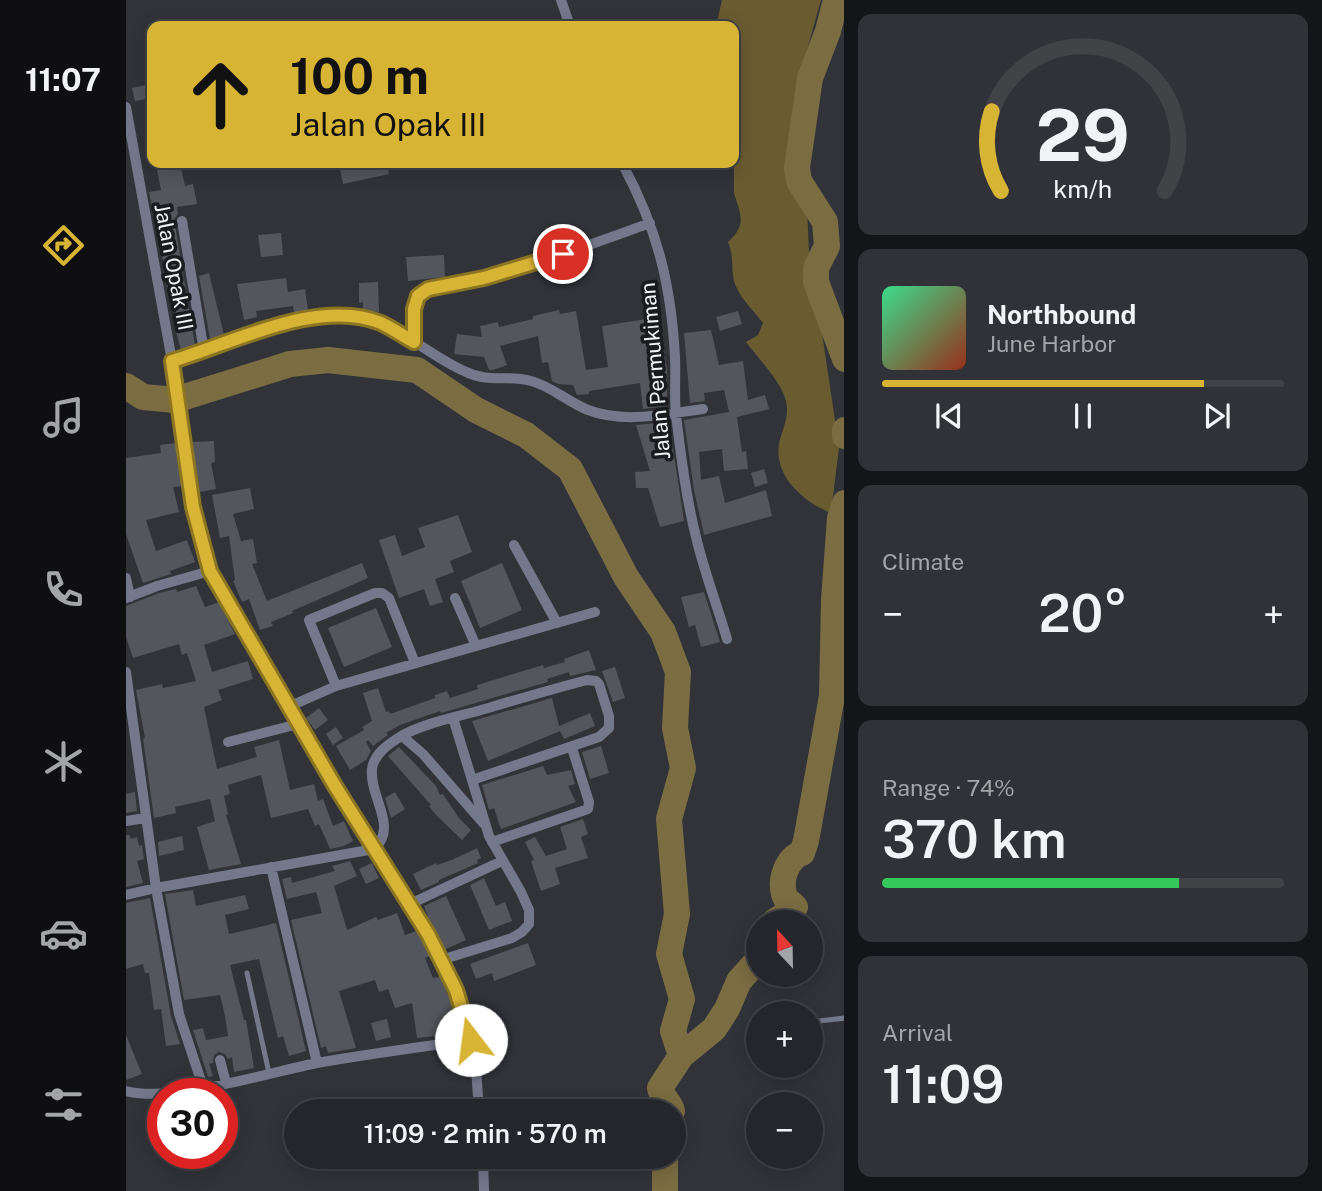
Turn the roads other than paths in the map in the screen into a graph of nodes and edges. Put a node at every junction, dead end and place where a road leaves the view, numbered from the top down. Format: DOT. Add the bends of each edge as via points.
graph roads {
  1 [pos="561,0"];
  2 [pos="568,21"];
  3 [pos="126,107"];
  4 [pos="625,168"];
  5 [pos="181,221"];
  6 [pos="650,223"];
  7 [pos="414,342"];
  8 [pos="204,351"];
  9 [pos="172,361"];
  10 [pos="703,409"];
  11 [pos="675,413"];
  12 [pos="514,545"];
  13 [pos="210,571"];
  14 [pos="126,578"];
  15 [pos="128,597"];
  16 [pos="456,598"];
  17 [pos="595,612"];
  18 [pos="557,623"];
  19 [pos="727,639"];
  20 [pos="476,646"];
  21 [pos="415,663"];
  22 [pos="126,672"];
  23 [pos="336,686"];
  24 [pos="288,707"];
  25 [pos="453,718"];
  26 [pos="298,724"];
  27 [pos="402,736"];
  28 [pos="130,741"];
  29 [pos="228,742"];
  30 [pos="572,748"];
  31 [pos="472,780"];
  32 [pos="145,818"];
  33 [pos="126,821"];
  34 [pos="486,826"];
  35 [pos="492,842"];
  36 [pos="374,849"];
  37 [pos="502,861"];
  38 [pos="271,867"];
  39 [pos="156,888"];
  40 [pos="126,895"];
  41 [pos="410,904"];
  42 [pos="441,960"];
  43 [pos="247,973"];
  44 [pos="844,1018"];
  45 [pos="823,1020"];
  46 [pos="471,1040"];
  47 [pos="220,1059"];
  48 [pos="317,1063"];
  49 [pos="269,1073"];
  50 [pos="200,1078"];
  51 [pos="225,1078"];
  52 [pos="238,1080"];
  53 [pos="126,1091"];
  54 [pos="147,1093"];
  55 [pos="478,1099"];
  56 [pos="483,1169"];
  57 [pos="484,1191"];
  1 -- 2 [label="street"];
  3 -- 9 [label="street, Jalan Opak III"];
  4 -- 6 [label="street, Jalan Permukiman"];
  5 -- 8 [label="street"];
  6 -- 7 [label="street" via="484,278 428,289 418,296 414,309"];
  6 -- 11 [label="street, Jalan Permukiman" via="669,290"];
  7 -- 8 [label="street" via="380,322 328,316 264,328"];
  7 -- 11 [label="street" via="464,372 498,380 531,380 608,416"];
  8 -- 9 [label="street"];
  9 -- 13 [label="street, Jalan Opak III" via="193,507"];
  10 -- 11 [label="street"];
  11 -- 19 [label="street, Jalan Permukiman" via="696,539"];
  12 -- 18 [label="street"];
  13 -- 15 [label="street"];
  13 -- 24 [label="street, Jalan Opak III"];
  14 -- 15 [label="street"];
  16 -- 20 [label="street"];
  17 -- 18 [label="street"];
  18 -- 20 [label="street"];
  20 -- 21 [label="street"];
  21 -- 23 [label="street"];
  21 -- 23 [label="street" via="389,598 375,593 309,620"];
  22 -- 28 [label="street"];
  23 -- 24 [label="street"];
  24 -- 26 [label="street, Jalan Opak III"];
  25 -- 27 [label="street"];
  25 -- 30 [label="street" via="592,679 599,684 606,703 609,728 600,737"];
  25 -- 31 [label="street"];
  26 -- 29 [label="street"];
  26 -- 36 [label="street, Jalan Opak III"];
  27 -- 34 [label="street"];
  27 -- 36 [label="street" via="379,752 372,768 386,826 382,843"];
  28 -- 32 [label="street"];
  30 -- 31 [label="street"];
  30 -- 35 [label="street" via="588,809"];
  31 -- 34 [label="street"];
  32 -- 33 [label="street"];
  32 -- 39 [label="street"];
  34 -- 35 [label="street"];
  35 -- 37 [label="street"];
  36 -- 38 [label="street"];
  36 -- 41 [label="street, Jalan Opak III"];
  37 -- 41 [label="street"];
  37 -- 42 [label="street" via="529,909 528,924 512,938"];
  38 -- 39 [label="street"];
  38 -- 48 [label="street"];
  39 -- 40 [label="street"];
  39 -- 50 [label="street" via="179,1014"];
  41 -- 42 [label="street, Jalan Opak III"];
  42 -- 46 [label="street, Jalan Opak III" via="456,990"];
  43 -- 49 [label="lane"];
  44 -- 45 [label="lane"];
  46 -- 48 [label="street"];
  46 -- 55 [label="street, Jalan Opak III"];
  47 -- 51 [label="street"];
  48 -- 49 [label="street"];
  49 -- 52 [label="street"];
  53 -- 54 [label="street"];
  56 -- 57 [label="street"];
}
